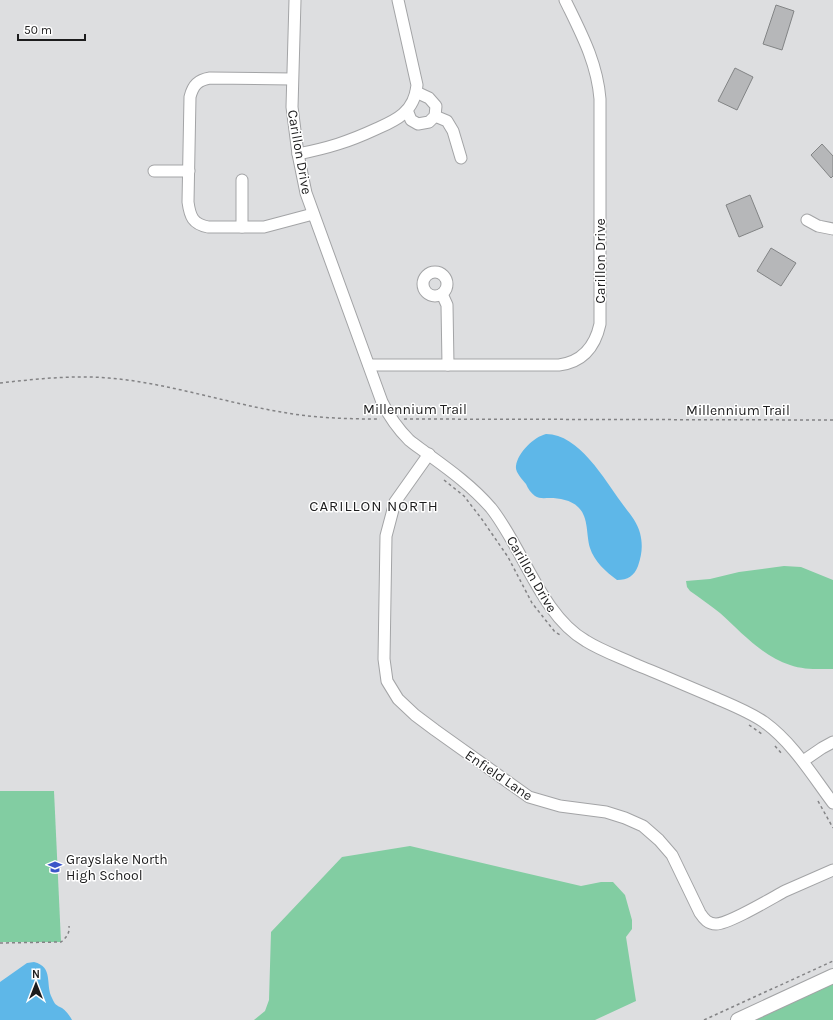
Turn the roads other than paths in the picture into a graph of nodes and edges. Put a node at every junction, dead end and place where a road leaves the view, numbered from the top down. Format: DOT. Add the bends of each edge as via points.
graph roads {
  1 [pos="295,0"];
  2 [pos="398,0"];
  3 [pos="565,0"];
  4 [pos="292,79"];
  5 [pos="416,92"];
  6 [pos="407,110"];
  7 [pos="435,116"];
  8 [pos="298,154"];
  9 [pos="461,158"];
  10 [pos="154,171"];
  11 [pos="189,171"];
  12 [pos="242,180"];
  13 [pos="314,214"];
  14 [pos="807,220"];
  15 [pos="242,227"];
  16 [pos="833,229"];
  17 [pos="442,294"];
  18 [pos="369,366"];
  19 [pos="448,366"];
  20 [pos="429,454"];
  21 [pos="833,742"];
  22 [pos="803,762"];
  23 [pos="833,803"];
  24 [pos="833,870"];
  25 [pos="833,976"];
  26 [pos="738,1020"];
  1 -- 4 [label="street, Carillon Drive"];
  2 -- 5 [label="street"];
  3 -- 19 [label="street, Carillon Drive" via="588,48 599,82 598,336 586,353 568,364"];
  4 -- 8 [label="street, Carillon Drive" via="292,107"];
  4 -- 11 [label="street" via="210,78 196,83 190,97"];
  5 -- 6 [label="street"];
  5 -- 7 [label="street" via="429,98 436,106"];
  6 -- 7 [label="street" via="411,120 418,124 429,122"];
  6 -- 8 [label="street" via="396,120 349,141"];
  7 -- 9 [label="street" via="447,121 453,131"];
  8 -- 13 [label="street, Carillon Drive" via="306,193"];
  10 -- 11 [label="street"];
  11 -- 15 [label="street" via="188,202 194,220 208,227"];
  12 -- 15 [label="street"];
  13 -- 15 [label="street" via="264,227"];
  13 -- 18 [label="street, Carillon Drive"];
  14 -- 16 [label="street" via="818,226"];
  17 -- 19 [label="street" via="447,305"];
  18 -- 19 [label="street, Carillon Drive"];
  18 -- 20 [label="street, Carillon Drive" via="382,402 392,419 410,440"];
  20 -- 22 [label="street, Carillon Drive" via="473,489 503,523 546,601 568,628 585,641 741,709 764,722 784,739"];
  20 -- 24 [label="street, Enfield Lane" via="395,502 386,536 384,659 387,681 398,699 414,715 528,797 560,806 606,812 643,826 672,855 704,919 712,923 718,924 728,920"];
  21 -- 22 [label="street"];
  22 -- 23 [label="street, Carillon Drive"];
  25 -- 26 [label="main road"];
}
